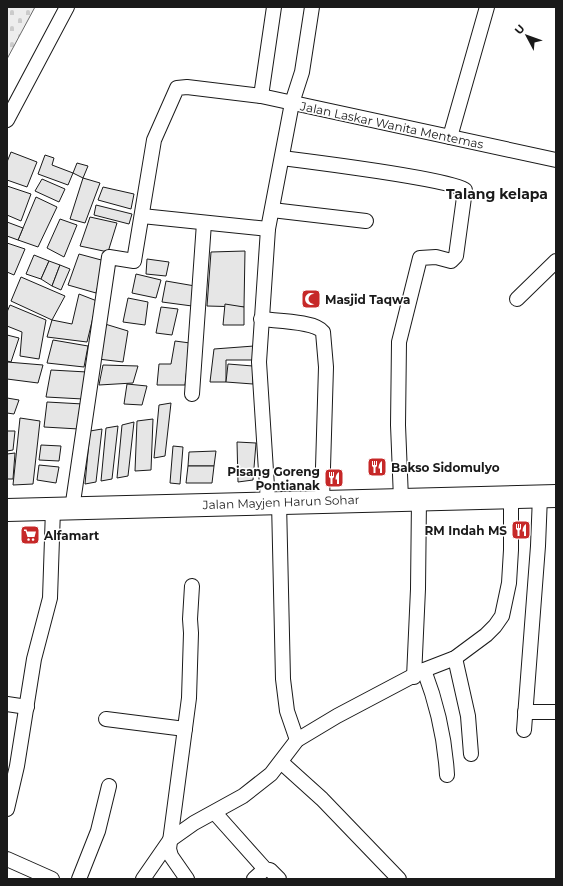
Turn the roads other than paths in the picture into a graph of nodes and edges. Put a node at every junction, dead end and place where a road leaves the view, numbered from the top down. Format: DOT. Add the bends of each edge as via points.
graph roads {
  1 [pos="67,7"];
  2 [pos="274,7"];
  3 [pos="312,7"];
  4 [pos="487,7"];
  5 [pos="261,96"];
  6 [pos="292,103"];
  7 [pos="7,120"];
  8 [pos="450,137"];
  9 [pos="282,158"];
  10 [pos="556,160"];
  11 [pos="272,210"];
  12 [pos="142,216"];
  13 [pos="366,221"];
  14 [pos="204,223"];
  15 [pos="268,229"];
  16 [pos="556,260"];
  17 [pos="517,299"];
  18 [pos="261,319"];
  19 [pos="192,394"];
  20 [pos="511,496"];
  21 [pos="548,496"];
  22 [pos="410,499"];
  23 [pos="322,501"];
  24 [pos="274,502"];
  25 [pos="63,509"];
  26 [pos="7,510"];
  27 [pos="192,586"];
  28 [pos="455,658"];
  29 [pos="419,674"];
  30 [pos="7,704"];
  31 [pos="27,707"];
  32 [pos="525,712"];
  33 [pos="556,712"];
  34 [pos="106,719"];
  35 [pos="185,729"];
  36 [pos="524,730"];
  37 [pos="296,740"];
  38 [pos="471,754"];
  39 [pos="281,762"];
  40 [pos="447,775"];
  41 [pos="109,786"];
  42 [pos="7,809"];
  43 [pos="215,813"];
  44 [pos="170,840"];
  45 [pos="7,859"];
  46 [pos="265,869"];
  47 [pos="52,879"];
  48 [pos="79,879"];
  49 [pos="143,879"];
  50 [pos="187,879"];
  51 [pos="254,879"];
  52 [pos="279,879"];
  53 [pos="399,879"];
  1 -- 7 [label="street"];
  2 -- 5 [label="street"];
  3 -- 6 [label="street" via="302,72"];
  4 -- 8 [label="street"];
  5 -- 6 [label="street"];
  5 -- 12 [label="street" via="177,88 154,140"];
  6 -- 8 [label="street, Jalan Laskar Wanita Mentemas"];
  6 -- 9 [label="street, Jalan Laskar Wanita Mentemas"];
  8 -- 10 [label="street, Jalan Laskar Wanita Mentemas"];
  9 -- 11 [label="street, Jalan Laskar Wanita Mentemas"];
  9 -- 22 [label="street" via="421,178 458,186 465,190 456,256 451,261 436,257 420,258 399,342 398,425"];
  11 -- 13 [label="street"];
  11 -- 15 [label="street, Jalan Laskar Wanita Mentemas"];
  12 -- 14 [label="street"];
  12 -- 25 [label="street" via="134,261 109,257"];
  14 -- 15 [label="street"];
  14 -- 19 [label="street"];
  15 -- 18 [label="street, Jalan Laskar Wanita Mentemas"];
  16 -- 17 [label="street"];
  18 -- 23 [label="street" via="309,324 323,332 326,367"];
  18 -- 24 [label="street, Jalan Laskar Wanita Mentemas" via="258,362"];
  20 -- 21 [label="main road, Jalan Mayjen Harun Sohar"];
  20 -- 22 [label="main road, Jalan Mayjen Harun Sohar"];
  20 -- 28 [label="street" via="512,550 502,616 486,635"];
  21 -- 32 [label="street" via="538,546"];
  22 -- 23 [label="main road, Jalan Mayjen Harun Sohar"];
  22 -- 29 [label="street" via="418,589"];
  23 -- 24 [label="main road, Jalan Mayjen Harun Sohar"];
  24 -- 25 [label="main road, Jalan Mayjen Harun Sohar"];
  24 -- 37 [label="street, Jalan Laskar Wanita Mentemas" via="283,679 287,711"];
  25 -- 26 [label="main road, Jalan Mayjen Harun Sohar"];
  25 -- 31 [label="street" via="50,598 34,659"];
  27 -- 35 [label="street" via="189,698"];
  28 -- 29 [label="street"];
  28 -- 38 [label="street" via="468,716"];
  29 -- 37 [label="street"];
  29 -- 40 [label="street" via="442,730"];
  30 -- 31 [label="street"];
  31 -- 42 [label="street"];
  32 -- 33 [label="street"];
  32 -- 36 [label="street"];
  34 -- 35 [label="street"];
  35 -- 44 [label="street"];
  37 -- 39 [label="street"];
  39 -- 43 [label="street" via="271,774 243,796"];
  39 -- 53 [label="street" via="322,799"];
  41 -- 48 [label="street" via="98,831"];
  43 -- 44 [label="street" via="194,823"];
  43 -- 46 [label="street"];
  44 -- 49 [label="street"];
  44 -- 50 [label="street" via="171,856"];
  45 -- 47 [label="street"];
  46 -- 51 [label="street"];
  46 -- 52 [label="street" via="270,870"];
}
